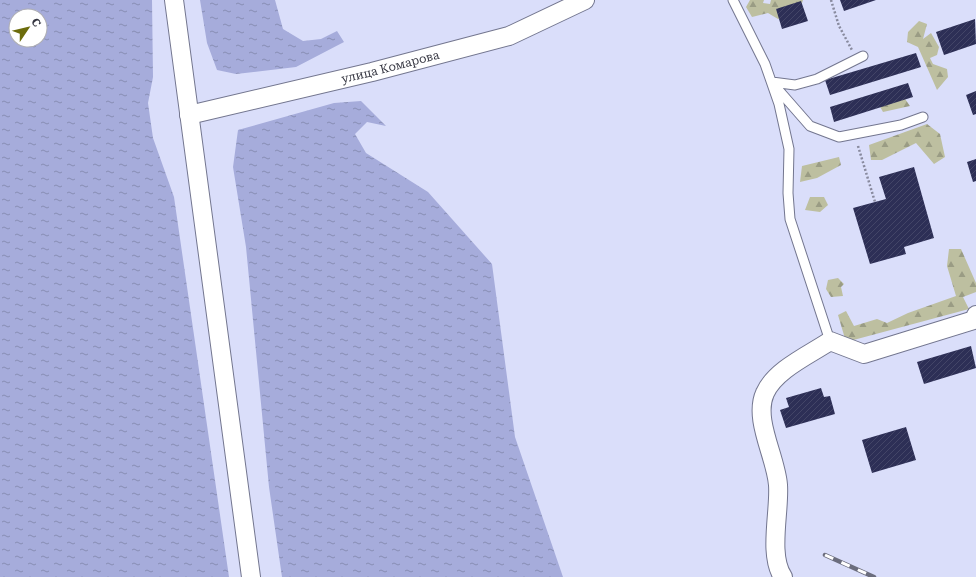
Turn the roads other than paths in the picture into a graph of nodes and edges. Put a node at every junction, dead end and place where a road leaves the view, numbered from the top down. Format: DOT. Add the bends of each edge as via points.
graph roads {
  1 [pos="174,0"];
  2 [pos="733,0"];
  3 [pos="579,1"];
  4 [pos="860,58"];
  5 [pos="772,82"];
  6 [pos="189,115"];
  7 [pos="923,116"];
  8 [pos="976,315"];
  9 [pos="830,341"];
  10 [pos="252,577"];
  11 [pos="783,577"];
  1 -- 6 [label="street"];
  2 -- 5 [label="lane"];
  3 -- 6 [label="street, улица Комарова" via="509,36 372,72"];
  4 -- 5 [label="lane" via="817,79 795,85"];
  5 -- 7 [label="lane" via="810,126 839,137 901,125"];
  5 -- 9 [label="lane" via="789,149 790,219"];
  6 -- 10 [label="street"];
  8 -- 9 [label="street" via="974,320 864,354"];
  9 -- 11 [label="street" via="775,377 764,394 761,420 778,484 776,551 778,569"];
}
